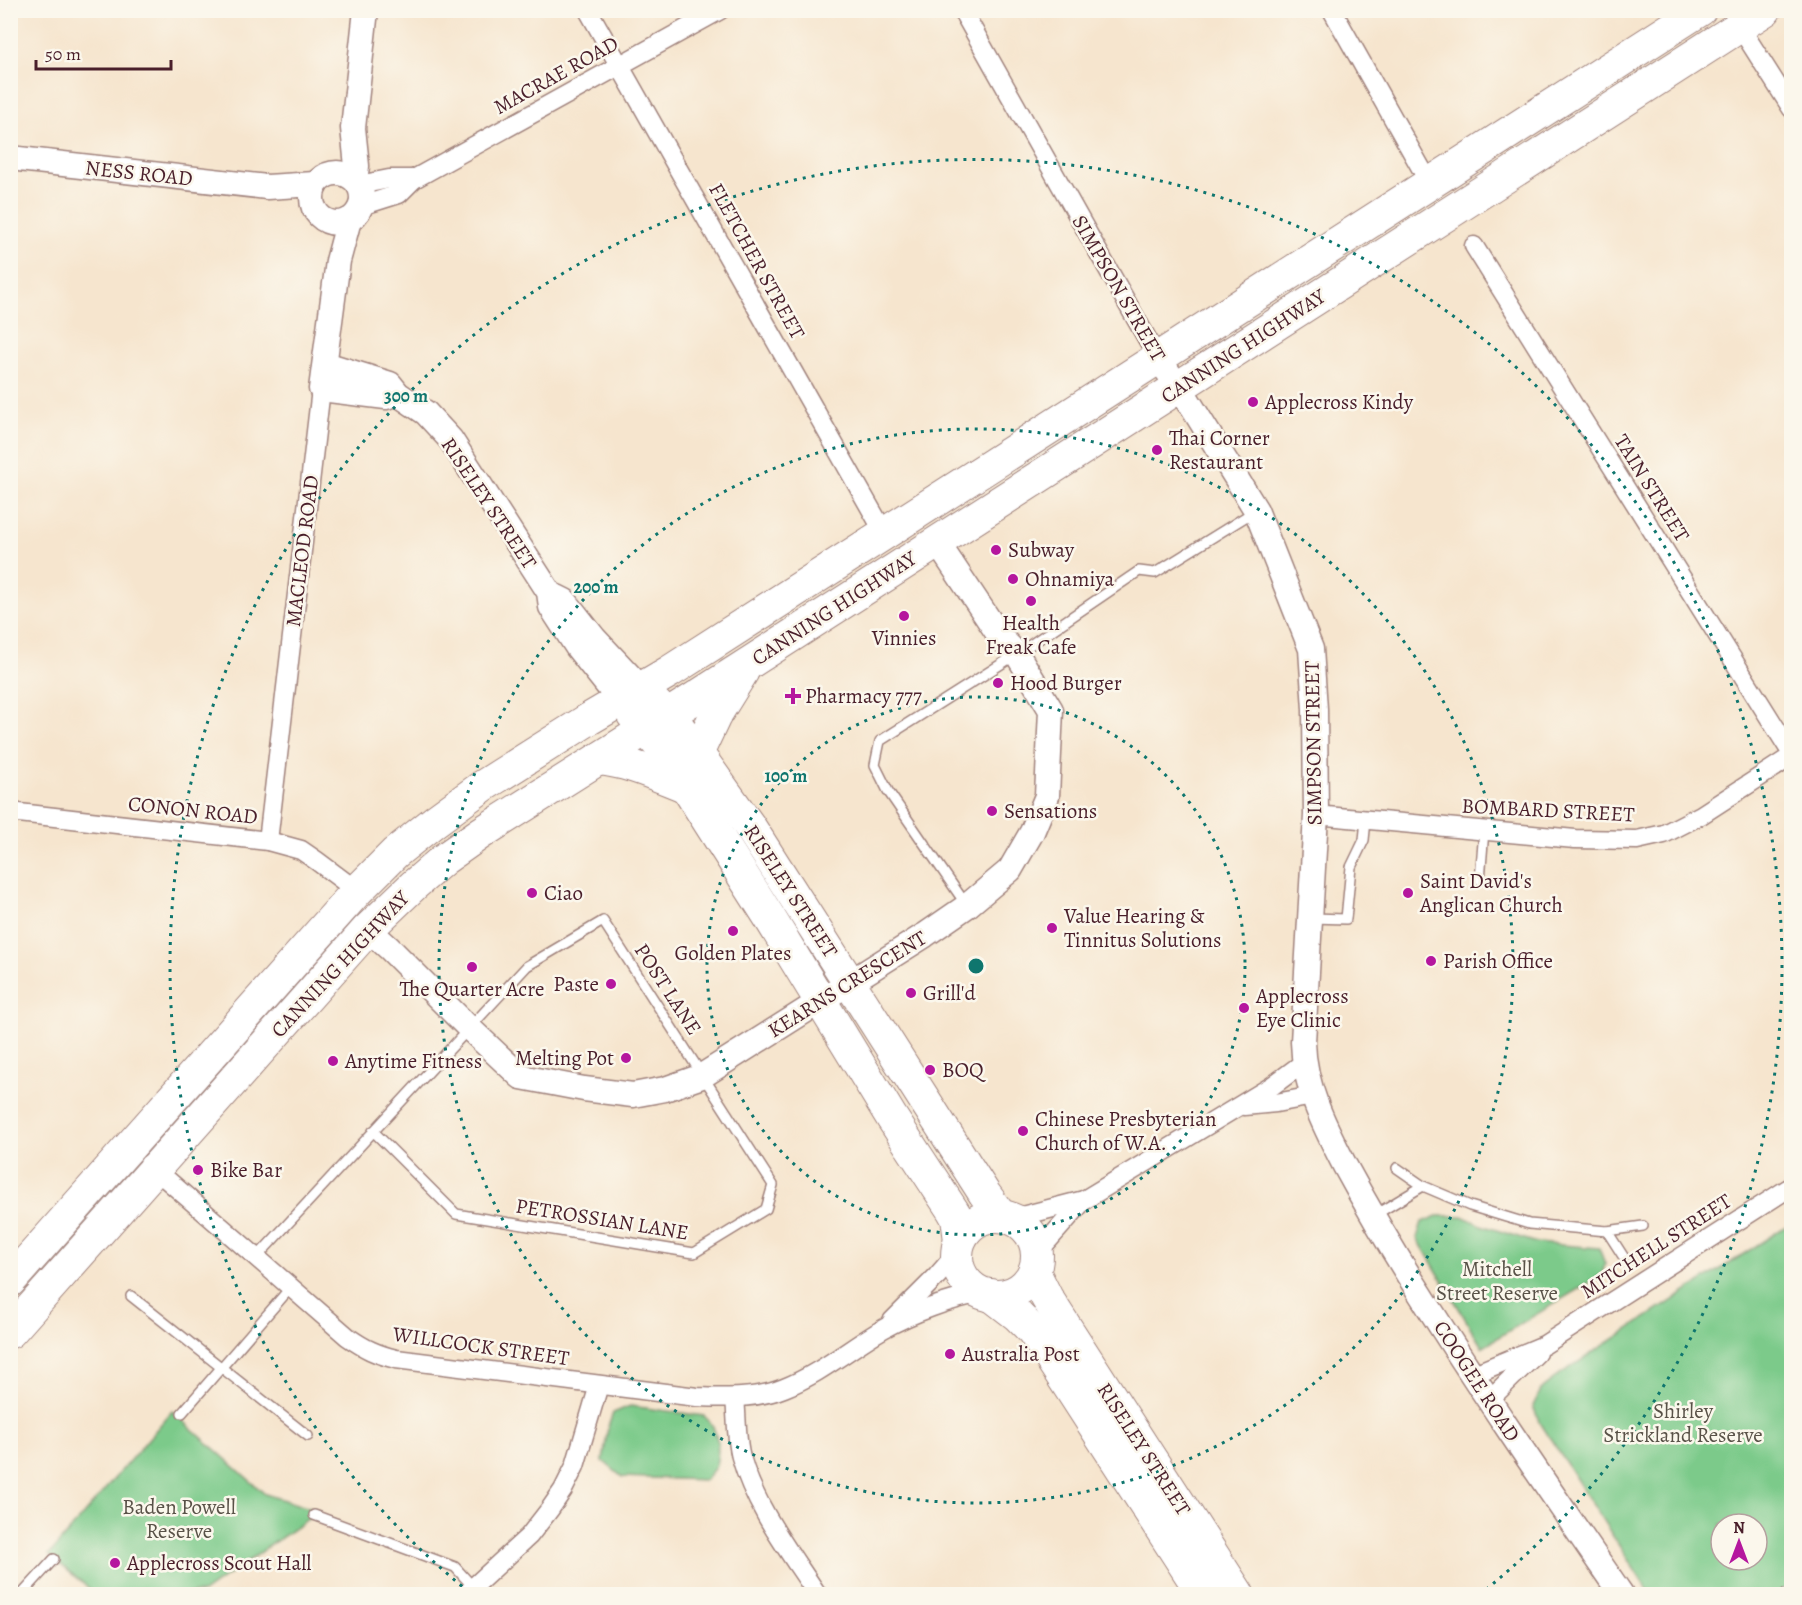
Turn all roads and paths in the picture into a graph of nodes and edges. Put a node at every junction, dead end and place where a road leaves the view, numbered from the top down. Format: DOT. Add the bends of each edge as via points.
graph roads {
  1 [pos="366,10"];
  2 [pos="588,10"];
  3 [pos="720,10"];
  4 [pos="962,10"];
  5 [pos="1332,10"];
  6 [pos="1700,10"];
  7 [pos="1752,19"];
  8 [pos="621,66"];
  9 [pos="1791,109"];
  10 [pos="352,128"];
  11 [pos="10,158"];
  12 [pos="1430,184"];
  13 [pos="320,197"];
  14 [pos="356,198"];
  15 [pos="1474,246"];
  16 [pos="338,261"];
  17 [pos="1158,358"];
  18 [pos="325,364"];
  19 [pos="1178,388"];
  20 [pos="321,389"];
  21 [pos="398,393"];
  22 [pos="1256,510"];
  23 [pos="885,534"];
  24 [pos="937,542"];
  25 [pos="1017,654"];
  26 [pos="746,665"];
  27 [pos="631,694"];
  28 [pos="657,722"];
  29 [pos="698,752"];
  30 [pos="1791,755"];
  31 [pos="599,759"];
  32 [pos="685,786"];
  33 [pos="10,812"];
  34 [pos="1316,815"];
  35 [pos="1366,820"];
  36 [pos="1484,831"];
  37 [pos="268,841"];
  38 [pos="1480,880"];
  39 [pos="357,891"];
  40 [pos="967,906"];
  41 [pos="1309,918"];
  42 [pos="368,929"];
  43 [pos="849,983"];
  44 [pos="820,1000"];
  45 [pos="468,1027"];
  46 [pos="1303,1063"];
  47 [pos="702,1076"];
  48 [pos="1313,1096"];
  49 [pos="1238,1106"];
  50 [pos="373,1131"];
  51 [pos="130,1147"];
  52 [pos="1397,1168"];
  53 [pos="155,1169"];
  54 [pos="1424,1186"];
  55 [pos="1791,1186"];
  56 [pos="1084,1200"];
  57 [pos="1372,1216"];
  58 [pos="1005,1218"];
  59 [pos="1643,1226"];
  60 [pos="1607,1231"];
  61 [pos="959,1246"];
  62 [pos="1623,1256"];
  63 [pos="257,1257"];
  64 [pos="1036,1262"];
  65 [pos="10,1281"];
  66 [pos="292,1286"];
  67 [pos="987,1294"];
  68 [pos="131,1296"];
  69 [pos="884,1328"];
  70 [pos="10,1332"];
  71 [pos="1544,1345"];
  72 [pos="221,1368"];
  73 [pos="1472,1375"];
  74 [pos="599,1385"];
  75 [pos="735,1398"];
  76 [pos="1488,1401"];
  77 [pos="182,1413"];
  78 [pos="308,1436"];
  79 [pos="314,1515"];
  80 [pos="54,1559"];
  81 [pos="470,1591"];
  82 [pos="1791,1592"];
  83 [pos="22,1594"];
  84 [pos="816,1594"];
  85 [pos="1203,1594"];
  86 [pos="1238,1594"];
  87 [pos="1621,1594"];
  88 [pos="1786,1594"];
  1 -- 10 [label="street, MACLEOD ROAD"];
  2 -- 8 [label="street, FLETCHER STREET"];
  3 -- 8 [label="street, MACRAE ROAD"];
  4 -- 17 [label="street, SIMPSON STREET"];
  5 -- 12 [label="street"];
  6 -- 12 [label="highway, CANNING HIGHWAY"];
  7 -- 9 [label="street"];
  7 -- 19 [label="highway, CANNING HIGHWAY"];
  8 -- 14 [label="street, MACRAE ROAD" via="414,179 389,179"];
  8 -- 23 [label="street, FLETCHER STREET"];
  10 -- 13 [label="street, MACLEOD ROAD"];
  10 -- 14 [label="street, MACLEOD ROAD"];
  11 -- 13 [label="street, NESS ROAD" via="267,187"];
  12 -- 17 [label="highway, CANNING HIGHWAY"];
  13 -- 14 [label="street" via="337,224"];
  13 -- 14 [label="street" via="333,172 349,175"];
  13 -- 16 [label="street, MACLEOD ROAD"];
  14 -- 16 [label="street, MACLEOD ROAD"];
  15 -- 30 [label="street, TAIN STREET"];
  16 -- 18 [label="street, MACLEOD ROAD"];
  17 -- 19 [label="street, SIMPSON STREET"];
  17 -- 23 [label="highway, CANNING HIGHWAY"];
  18 -- 20 [label="street, MACLEOD ROAD"];
  18 -- 21 [label="street, RISELEY STREET" via="390,384"];
  19 -- 22 [label="street, SIMPSON STREET"];
  19 -- 24 [label="highway, CANNING HIGHWAY"];
  20 -- 21 [label="street" via="386,397"];
  20 -- 37 [label="street, MACLEOD ROAD"];
  21 -- 27 [label="street, RISELEY STREET" via="426,413 451,440 549,592 565,601 612,658"];
  22 -- 25 [label="lane" via="1155,573 1139,571"];
  22 -- 34 [label="street, SIMPSON STREET" via="1311,649"];
  23 -- 27 [label="highway, CANNING HIGHWAY"];
  24 -- 25 [label="street, KEARNS CRESCENT" via="1001,638"];
  24 -- 26 [label="highway, CANNING HIGHWAY"];
  25 -- 40 [label="street, KEARNS CRESCENT" via="1051,710 1047,796 1010,870"];
  25 -- 40 [label="lane" via="880,741 875,765 888,791"];
  26 -- 28 [label="highway, CANNING HIGHWAY"];
  26 -- 29 [label="highway"];
  27 -- 28 [label="highway, RISELEY STREET"];
  27 -- 39 [label="highway, CANNING HIGHWAY" via="483,786 395,854"];
  28 -- 29 [label="highway, RISELEY STREET" via="680,729"];
  28 -- 31 [label="highway, CANNING HIGHWAY"];
  28 -- 32 [label="highway, RISELEY STREET" via="661,747"];
  29 -- 43 [label="highway, RISELEY STREET"];
  30 -- 36 [label="street, BOMBARD STREET" via="1701,815 1664,834 1637,840"];
  31 -- 32 [label="highway" via="634,766"];
  31 -- 42 [label="highway, CANNING HIGHWAY" via="444,859"];
  32 -- 44 [label="highway, RISELEY STREET"];
  33 -- 37 [label="street, CONON ROAD"];
  34 -- 35 [label="street, BOMBARD STREET"];
  34 -- 41 [label="street, SIMPSON STREET"];
  35 -- 36 [label="street, BOMBARD STREET"];
  35 -- 41 [label="lane" via="1364,840 1351,867 1346,919"];
  36 -- 38 [label="lane"];
  37 -- 39 [label="street, CONON ROAD" via="301,850"];
  39 -- 51 [label="highway, CANNING HIGHWAY"];
  40 -- 43 [label="street, KEARNS CRESCENT"];
  41 -- 46 [label="street, SIMPSON STREET"];
  42 -- 45 [label="street, KEARNS CRESCENT"];
  42 -- 53 [label="highway, CANNING HIGHWAY"];
  43 -- 44 [label="street, KEARNS CRESCENT"];
  43 -- 58 [label="highway, RISELEY STREET" via="984,1193"];
  44 -- 47 [label="street, KEARNS CRESCENT"];
  44 -- 61 [label="highway, RISELEY STREET" via="957,1218"];
  45 -- 47 [label="street, KEARNS CRESCENT" via="521,1077 633,1095"];
  45 -- 47 [label="lane, POST LANE" via="527,966 603,921"];
  45 -- 50 [label="lane"];
  46 -- 48 [label="street, SIMPSON STREET"];
  46 -- 49 [label="street"];
  47 -- 50 [label="lane, PETROSSIAN LANE" via="772,1185 766,1209 694,1253 456,1214"];
  48 -- 49 [label="street"];
  48 -- 57 [label="street, COOGEE ROAD"];
  49 -- 56 [label="street"];
  50 -- 63 [label="lane"];
  51 -- 53 [label="street, WILLCOCK STREET"];
  51 -- 65 [label="highway, CANNING HIGHWAY"];
  52 -- 54 [label="lane, MITCHELL STREET"];
  53 -- 63 [label="street, WILLCOCK STREET"];
  53 -- 70 [label="highway, CANNING HIGHWAY"];
  54 -- 57 [label="lane"];
  54 -- 60 [label="lane, MITCHELL STREET" via="1528,1224"];
  55 -- 71 [label="street, MITCHELL STREET"];
  56 -- 58 [label="street"];
  56 -- 64 [label="street"];
  57 -- 73 [label="street, COOGEE ROAD"];
  58 -- 61 [label="highway" via="983,1219 970,1227"];
  58 -- 64 [label="highway, RISELEY STREET" via="1025,1227 1033,1239"];
  59 -- 60 [label="lane, MITCHELL STREET"];
  60 -- 62 [label="lane, MITCHELL STREET"];
  61 -- 67 [label="highway, RISELEY STREET" via="957,1262 963,1277"];
  61 -- 69 [label="street, WILLCOCK STREET" via="937,1276"];
  63 -- 66 [label="street, WILLCOCK STREET"];
  64 -- 67 [label="highway" via="1025,1285 1007,1295"];
  64 -- 86 [label="highway, RISELEY STREET" via="1047,1298"];
  66 -- 72 [label="lane"];
  66 -- 74 [label="street, WILLCOCK STREET" via="348,1337 377,1355"];
  67 -- 69 [label="street, WILLCOCK STREET" via="958,1298"];
  67 -- 85 [label="highway, RISELEY STREET" via="1033,1331"];
  68 -- 72 [label="lane"];
  69 -- 75 [label="street, WILLCOCK STREET" via="808,1377 783,1388"];
  71 -- 73 [label="street, MITCHELL STREET"];
  71 -- 76 [label="street, MITCHELL STREET"];
  72 -- 77 [label="lane"];
  72 -- 78 [label="lane"];
  73 -- 76 [label="street, COOGEE ROAD"];
  74 -- 75 [label="street, WILLCOCK STREET"];
  74 -- 81 [label="street" via="575,1466 563,1490 529,1536"];
  75 -- 84 [label="street" via="741,1455 748,1478 762,1508"];
  76 -- 87 [label="street, COOGEE ROAD"];
  79 -- 81 [label="lane" via="454,1567"];
  80 -- 83 [label="lane"];
  82 -- 88 [label="lane"];
}
